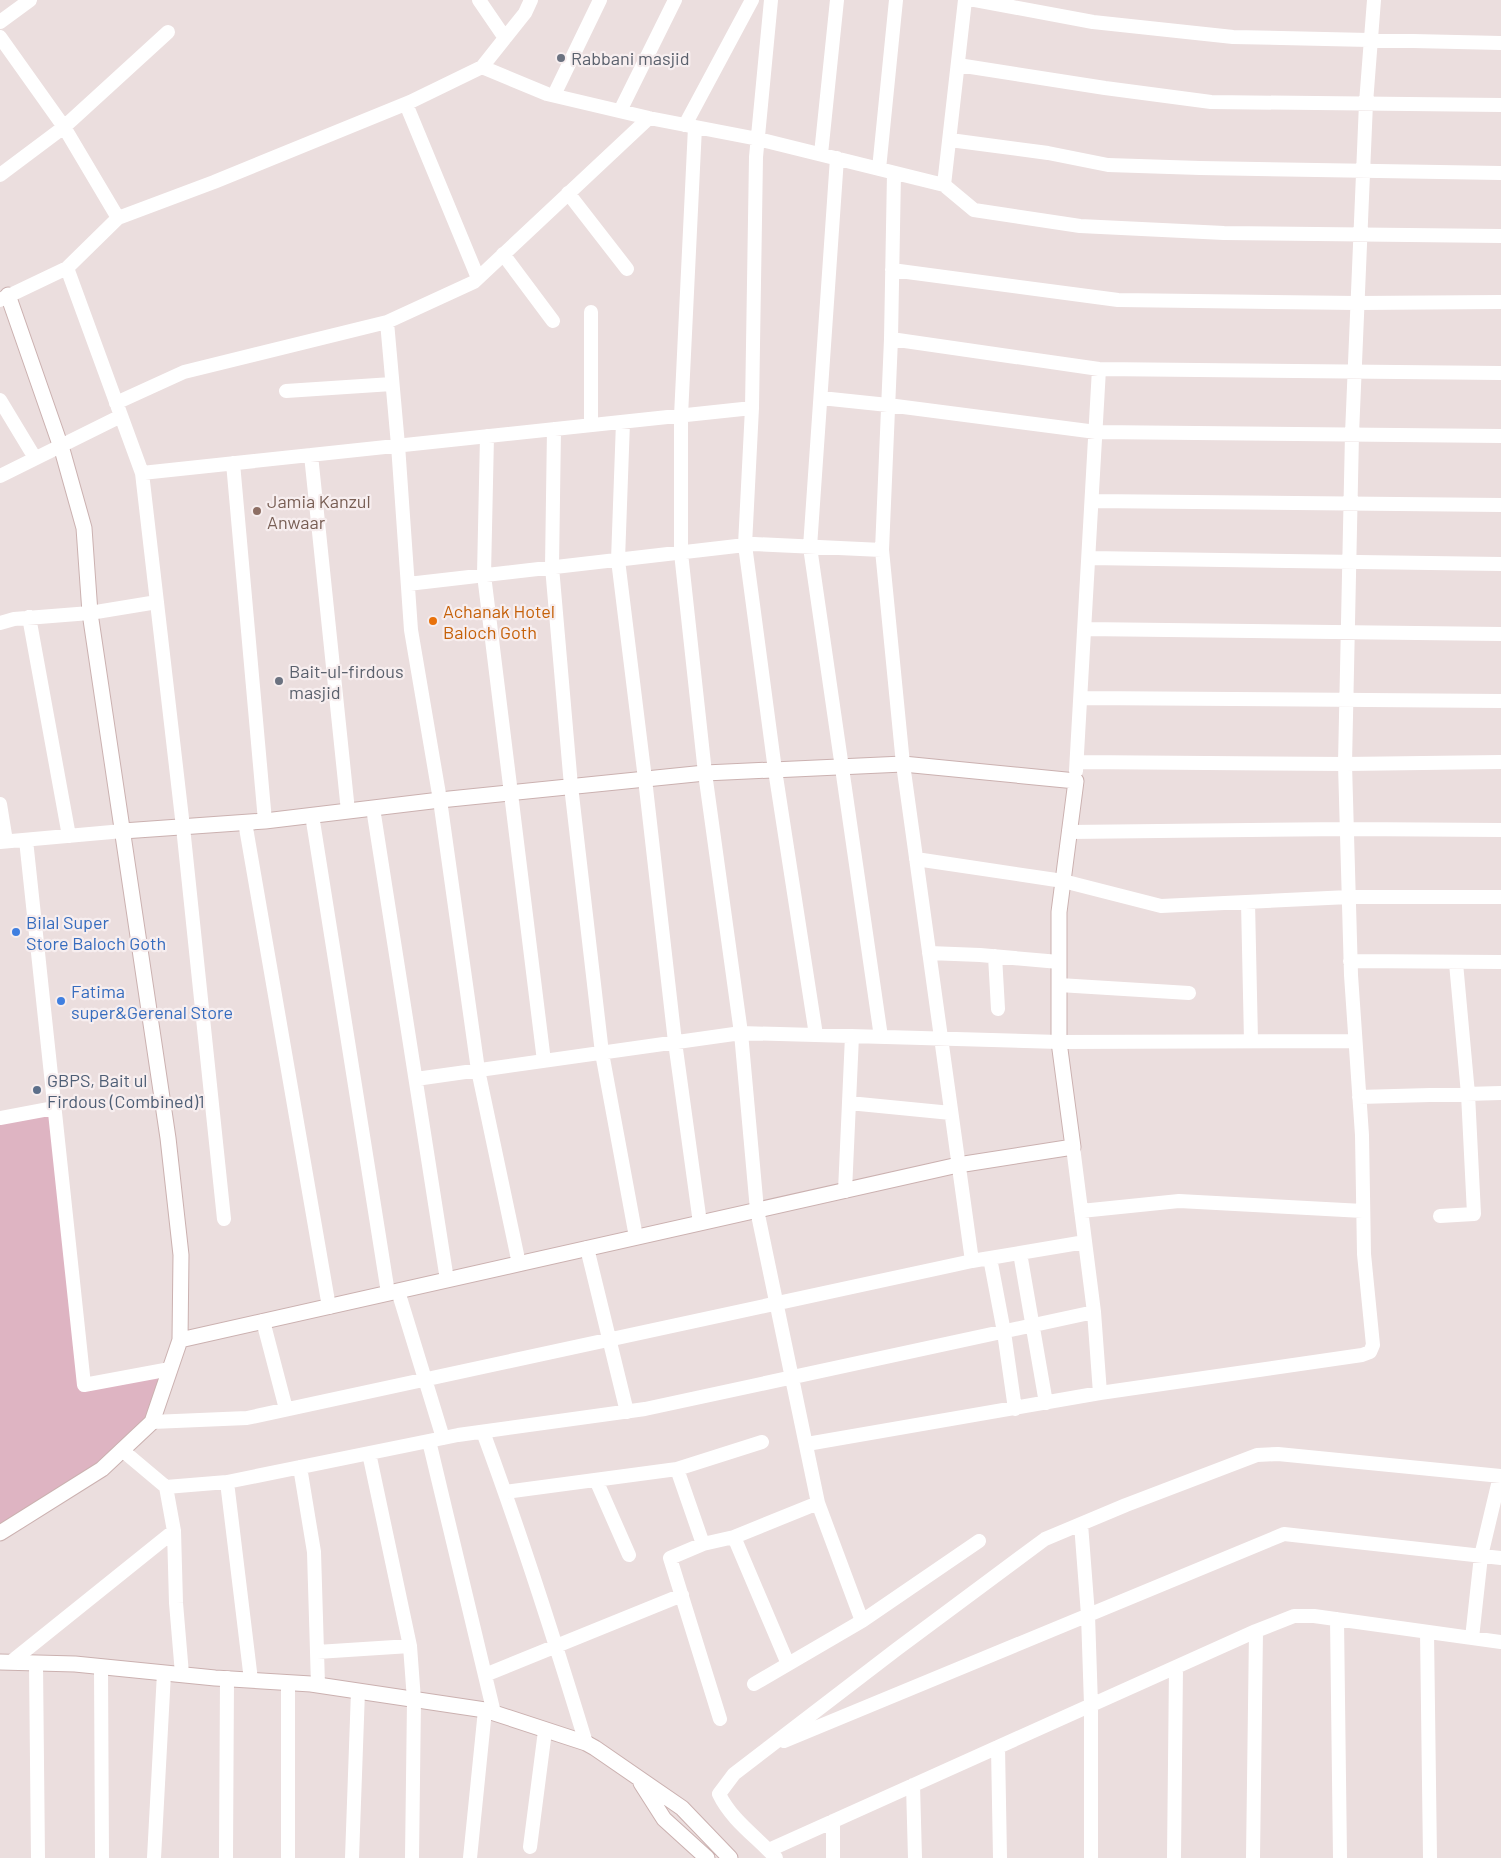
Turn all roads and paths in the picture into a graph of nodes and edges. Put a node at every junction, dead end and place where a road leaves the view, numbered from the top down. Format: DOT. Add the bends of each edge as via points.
graph roads {
  1 [pos="30,0"];
  2 [pos="479,0"];
  3 [pos="531,0"];
  4 [pos="600,0"];
  5 [pos="674,0"];
  6 [pos="752,0"];
  7 [pos="771,0"];
  8 [pos="837,0"];
  9 [pos="896,0"];
  10 [pos="965,0"];
  11 [pos="975,0"];
  12 [pos="1374,0"];
  13 [pos="0,22"];
  14 [pos="168,32"];
  15 [pos="0,37"];
  16 [pos="505,38"];
  17 [pos="1371,39"];
  18 [pos="1501,43"];
  19 [pos="958,65"];
  20 [pos="482,67"];
  21 [pos="554,95"];
  22 [pos="1366,103"];
  23 [pos="406,104"];
  24 [pos="1501,105"];
  25 [pos="620,112"];
  26 [pos="649,118"];
  27 [pos="690,126"];
  28 [pos="64,128"];
  29 [pos="758,139"];
  30 [pos="950,140"];
  31 [pos="821,154"];
  32 [pos="837,158"];
  33 [pos="879,169"];
  34 [pos="1363,170"];
  35 [pos="894,172"];
  36 [pos="1501,173"];
  37 [pos="0,175"];
  38 [pos="944,185"];
  39 [pos="568,193"];
  40 [pos="118,218"];
  41 [pos="1360,234"];
  42 [pos="1501,236"];
  43 [pos="503,254"];
  44 [pos="67,268"];
  45 [pos="627,269"];
  46 [pos="892,270"];
  47 [pos="478,278"];
  48 [pos="4,298"];
  49 [pos="1501,302"];
  50 [pos="1357,303"];
  51 [pos="591,312"];
  52 [pos="553,321"];
  53 [pos="387,322"];
  54 [pos="891,339"];
  55 [pos="1100,370"];
  56 [pos="1354,371"];
  57 [pos="1501,373"];
  58 [pos="392,384"];
  59 [pos="286,391"];
  60 [pos="820,398"];
  61 [pos="0,400"];
  62 [pos="888,405"];
  63 [pos="752,408"];
  64 [pos="119,409"];
  65 [pos="681,416"];
  66 [pos="623,422"];
  67 [pos="591,425"];
  68 [pos="554,429"];
  69 [pos="1096,432"];
  70 [pos="1352,434"];
  71 [pos="487,436"];
  72 [pos="1501,436"];
  73 [pos="398,445"];
  74 [pos="60,446"];
  75 [pos="312,455"];
  76 [pos="35,458"];
  77 [pos="232,463"];
  78 [pos="142,473"];
  79 [pos="0,476"];
  80 [pos="1092,501"];
  81 [pos="1350,503"];
  82 [pos="1501,504"];
  83 [pos="745,545"];
  84 [pos="810,547"];
  85 [pos="882,550"];
  86 [pos="681,553"];
  87 [pos="1089,558"];
  88 [pos="618,560"];
  89 [pos="1349,562"];
  90 [pos="1501,564"];
  91 [pos="552,567"];
  92 [pos="484,575"];
  93 [pos="408,584"];
  94 [pos="158,602"];
  95 [pos="90,613"];
  96 [pos="29,617"];
  97 [pos="0,623"];
  98 [pos="1084,629"];
  99 [pos="1348,632"];
  100 [pos="1501,634"];
  101 [pos="1080,698"];
  102 [pos="1347,700"];
  103 [pos="1501,701"];
  104 [pos="1077,762"];
  105 [pos="1501,762"];
  106 [pos="903,764"];
  107 [pos="1345,764"];
  108 [pos="842,767"];
  109 [pos="775,770"];
  110 [pos="705,773"];
  111 [pos="645,779"];
  112 [pos="1076,781"];
  113 [pos="571,786"];
  114 [pos="511,793"];
  115 [pos="440,800"];
  116 [pos="0,804"];
  117 [pos="373,808"];
  118 [pos="348,811"];
  119 [pos="312,816"];
  120 [pos="265,821"];
  121 [pos="245,822"];
  122 [pos="183,827"];
  123 [pos="1348,829"];
  124 [pos="1501,830"];
  125 [pos="123,831"];
  126 [pos="1070,832"];
  127 [pos="69,836"];
  128 [pos="26,840"];
  129 [pos="3,842"];
  130 [pos="916,859"];
  131 [pos="1063,881"];
  132 [pos="1349,897"];
  133 [pos="1501,897"];
  134 [pos="1248,902"];
  135 [pos="929,953"];
  136 [pos="995,956"];
  137 [pos="1059,962"];
  138 [pos="1350,962"];
  139 [pos="1501,962"];
  140 [pos="1456,963"];
  141 [pos="1059,985"];
  142 [pos="1189,993"];
  143 [pos="998,1009"];
  144 [pos="741,1033"];
  145 [pos="816,1035"];
  146 [pos="852,1036"];
  147 [pos="881,1037"];
  148 [pos="941,1039"];
  149 [pos="1251,1041"];
  150 [pos="1355,1041"];
  151 [pos="675,1042"];
  152 [pos="1059,1042"];
  153 [pos="602,1053"];
  154 [pos="544,1061"];
  155 [pos="478,1070"];
  156 [pos="416,1079"];
  157 [pos="1468,1094"];
  158 [pos="1501,1094"];
  159 [pos="1359,1097"];
  160 [pos="849,1103"];
  161 [pos="54,1108"];
  162 [pos="951,1113"];
  163 [pos="0,1118"];
  164 [pos="1072,1147"];
  165 [pos="958,1165"];
  166 [pos="845,1191"];
  167 [pos="758,1210"];
  168 [pos="1081,1211"];
  169 [pos="1363,1211"];
  170 [pos="1440,1216"];
  171 [pos="224,1219"];
  172 [pos="700,1223"];
  173 [pos="636,1238"];
  174 [pos="1085,1242"];
  175 [pos="587,1248"];
  176 [pos="1020,1253"];
  177 [pos="990,1258"];
  178 [pos="972,1262"];
  179 [pos="518,1264"];
  180 [pos="447,1280"];
  181 [pos="393,1292"];
  182 [pos="777,1303"];
  183 [pos="328,1306"];
  184 [pos="1094,1312"];
  185 [pos="263,1321"];
  186 [pos="1033,1326"];
  187 [pos="1004,1332"];
  188 [pos="180,1340"];
  189 [pos="609,1340"];
  190 [pos="170,1369"];
  191 [pos="793,1377"];
  192 [pos="425,1379"];
  193 [pos="1100,1393"];
  194 [pos="1046,1403"];
  195 [pos="286,1409"];
  196 [pos="1015,1409"];
  197 [pos="627,1412"];
  198 [pos="152,1422"];
  199 [pos="483,1432"];
  200 [pos="443,1438"];
  201 [pos="429,1441"];
  202 [pos="762,1442"];
  203 [pos="807,1444"];
  204 [pos="122,1450"];
  205 [pos="369,1453"];
  206 [pos="300,1467"];
  207 [pos="677,1469"];
  208 [pos="1501,1476"];
  209 [pos="596,1480"];
  210 [pos="227,1482"];
  211 [pos="166,1487"];
  212 [pos="506,1492"];
  213 [pos="818,1503"];
  214 [pos="1081,1524"];
  215 [pos="174,1531"];
  216 [pos="0,1533"];
  217 [pos="734,1538"];
  218 [pos="979,1541"];
  219 [pos="703,1544"];
  220 [pos="629,1555"];
  221 [pos="1481,1556"];
  222 [pos="1501,1558"];
  223 [pos="682,1595"];
  224 [pos="1088,1615"];
  225 [pos="1338,1620"];
  226 [pos="862,1621"];
  227 [pos="1256,1631"];
  228 [pos="1427,1632"];
  229 [pos="1472,1638"];
  230 [pos="1501,1642"];
  231 [pos="410,1646"];
  232 [pos="557,1646"];
  233 [pos="317,1652"];
  234 [pos="6,1662"];
  235 [pos="36,1664"];
  236 [pos="788,1664"];
  237 [pos="101,1667"];
  238 [pos="1176,1667"];
  239 [pos="164,1673"];
  240 [pos="182,1674"];
  241 [pos="485,1675"];
  242 [pos="227,1678"];
  243 [pos="251,1680"];
  244 [pos="288,1683"];
  245 [pos="754,1684"];
  246 [pos="318,1685"];
  247 [pos="358,1691"];
  248 [pos="414,1700"];
  249 [pos="1091,1705"];
  250 [pos="489,1712"];
  251 [pos="720,1719"];
  252 [pos="545,1731"];
  253 [pos="586,1743"];
  254 [pos="998,1747"];
  255 [pos="767,1748"];
  256 [pos="637,1778"];
  257 [pos="914,1785"];
  258 [pos="833,1821"];
  259 [pos="530,1847"];
  260 [pos="773,1854"];
  261 [pos="38,1858"];
  262 [pos="102,1858"];
  263 [pos="154,1858"];
  264 [pos="226,1858"];
  265 [pos="288,1858"];
  266 [pos="352,1858"];
  267 [pos="412,1858"];
  268 [pos="470,1858"];
  269 [pos="707,1858"];
  270 [pos="730,1858"];
  271 [pos="833,1858"];
  272 [pos="914,1858"];
  273 [pos="1000,1858"];
  274 [pos="1091,1858"];
  275 [pos="1174,1858"];
  276 [pos="1253,1858"];
  277 [pos="1340,1858"];
  278 [pos="1430,1858"];
  1 -- 13 [label="street"];
  2 -- 16 [label="street"];
  3 -- 16 [label="street"];
  4 -- 21 [label="street"];
  5 -- 25 [label="street"];
  6 -- 27 [label="street"];
  7 -- 29 [label="street"];
  8 -- 31 [label="street"];
  9 -- 33 [label="street"];
  10 -- 19 [label="street"];
  11 -- 17 [label="street" via="1093,22 1233,37"];
  12 -- 17 [label="street"];
  14 -- 28 [label="street"];
  15 -- 28 [label="street"];
  16 -- 20 [label="street"];
  17 -- 18 [label="street"];
  17 -- 22 [label="street"];
  19 -- 22 [label="street" via="1211,102"];
  19 -- 30 [label="street"];
  20 -- 21 [label="street"];
  20 -- 23 [label="street"];
  21 -- 25 [label="street"];
  22 -- 24 [label="street"];
  22 -- 34 [label="street"];
  23 -- 40 [label="street"];
  23 -- 47 [label="street"];
  25 -- 26 [label="street"];
  26 -- 27 [label="street"];
  26 -- 39 [label="street"];
  27 -- 29 [label="street"];
  27 -- 65 [label="street"];
  28 -- 37 [label="street"];
  28 -- 40 [label="street"];
  29 -- 31 [label="street"];
  29 -- 63 [label="street"];
  30 -- 34 [label="street" via="1108,164"];
  30 -- 38 [label="street"];
  31 -- 32 [label="street"];
  32 -- 33 [label="street"];
  32 -- 60 [label="street"];
  33 -- 35 [label="street"];
  34 -- 36 [label="street"];
  34 -- 41 [label="street"];
  35 -- 38 [label="street"];
  35 -- 46 [label="street"];
  38 -- 41 [label="street" via="974,210 1080,226 1224,233"];
  39 -- 43 [label="street"];
  39 -- 45 [label="street"];
  40 -- 44 [label="street"];
  41 -- 42 [label="street"];
  41 -- 50 [label="street"];
  43 -- 47 [label="street"];
  43 -- 52 [label="street"];
  44 -- 48 [label="street"];
  44 -- 64 [label="street"];
  46 -- 50 [label="street" via="1118,300"];
  46 -- 54 [label="street"];
  47 -- 53 [label="street"];
  48 -- 74 [label="street"];
  49 -- 50 [label="street"];
  50 -- 56 [label="street"];
  51 -- 67 [label="street"];
  53 -- 58 [label="street"];
  53 -- 64 [label="street" via="184,372"];
  54 -- 55 [label="street"];
  54 -- 62 [label="street"];
  55 -- 56 [label="street"];
  55 -- 69 [label="street"];
  56 -- 57 [label="street"];
  56 -- 70 [label="street"];
  58 -- 59 [label="street"];
  58 -- 73 [label="street"];
  60 -- 62 [label="street"];
  60 -- 84 [label="street"];
  61 -- 76 [label="street"];
  62 -- 69 [label="street"];
  62 -- 85 [label="street"];
  63 -- 65 [label="street"];
  63 -- 83 [label="street"];
  64 -- 74 [label="street"];
  64 -- 78 [label="street"];
  65 -- 66 [label="street"];
  65 -- 86 [label="street"];
  66 -- 67 [label="street"];
  66 -- 88 [label="street"];
  67 -- 68 [label="street"];
  68 -- 71 [label="street"];
  68 -- 91 [label="street"];
  69 -- 70 [label="street"];
  69 -- 80 [label="street"];
  70 -- 72 [label="street"];
  70 -- 81 [label="street"];
  71 -- 73 [label="street"];
  71 -- 92 [label="street"];
  73 -- 75 [label="street"];
  73 -- 93 [label="street"];
  74 -- 76 [label="street"];
  74 -- 95 [label="street" via="84,528"];
  75 -- 77 [label="street"];
  75 -- 118 [label="street"];
  76 -- 79 [label="street"];
  77 -- 78 [label="street"];
  77 -- 120 [label="street"];
  78 -- 94 [label="street"];
  80 -- 81 [label="street"];
  80 -- 87 [label="street"];
  81 -- 82 [label="street"];
  81 -- 89 [label="street"];
  83 -- 84 [label="street"];
  83 -- 86 [label="street"];
  83 -- 109 [label="street"];
  84 -- 85 [label="street"];
  84 -- 108 [label="street"];
  85 -- 106 [label="street"];
  86 -- 88 [label="street"];
  86 -- 110 [label="street"];
  87 -- 89 [label="street"];
  87 -- 98 [label="street"];
  88 -- 91 [label="street"];
  88 -- 111 [label="street"];
  89 -- 90 [label="street"];
  89 -- 99 [label="street"];
  91 -- 92 [label="street"];
  91 -- 113 [label="street"];
  92 -- 93 [label="street"];
  92 -- 114 [label="street"];
  93 -- 115 [label="street" via="411,630"];
  94 -- 95 [label="street"];
  94 -- 122 [label="street"];
  95 -- 96 [label="street"];
  95 -- 125 [label="street"];
  96 -- 97 [label="street"];
  96 -- 127 [label="street"];
  98 -- 99 [label="street"];
  98 -- 101 [label="street"];
  99 -- 100 [label="street"];
  99 -- 102 [label="street"];
  101 -- 102 [label="street"];
  101 -- 104 [label="street"];
  102 -- 103 [label="street"];
  102 -- 107 [label="street"];
  104 -- 107 [label="street"];
  104 -- 112 [label="street"];
  105 -- 107 [label="street"];
  106 -- 108 [label="street"];
  106 -- 112 [label="street"];
  106 -- 130 [label="street"];
  107 -- 123 [label="street"];
  108 -- 109 [label="street"];
  108 -- 147 [label="street"];
  109 -- 110 [label="street"];
  109 -- 145 [label="street"];
  110 -- 111 [label="street"];
  110 -- 144 [label="street"];
  111 -- 113 [label="street"];
  111 -- 151 [label="street"];
  112 -- 126 [label="street"];
  113 -- 114 [label="street"];
  113 -- 153 [label="street"];
  114 -- 115 [label="street"];
  114 -- 154 [label="street"];
  115 -- 117 [label="street"];
  115 -- 155 [label="street"];
  116 -- 129 [label="street"];
  117 -- 118 [label="street"];
  117 -- 156 [label="street"];
  118 -- 119 [label="street"];
  119 -- 120 [label="street"];
  119 -- 181 [label="street"];
  120 -- 121 [label="street"];
  121 -- 122 [label="street"];
  121 -- 183 [label="street"];
  122 -- 125 [label="street"];
  122 -- 171 [label="street"];
  123 -- 124 [label="street"];
  123 -- 126 [label="street"];
  123 -- 132 [label="street"];
  125 -- 127 [label="street"];
  125 -- 188 [label="street" via="178,1226"];
  126 -- 131 [label="street"];
  127 -- 128 [label="street"];
  128 -- 129 [label="street"];
  128 -- 161 [label="street"];
  130 -- 131 [label="street"];
  130 -- 135 [label="street"];
  131 -- 134 [label="street" via="1161,906"];
  131 -- 137 [label="street"];
  132 -- 133 [label="street"];
  132 -- 134 [label="street"];
  132 -- 138 [label="street"];
  134 -- 149 [label="street"];
  135 -- 136 [label="street"];
  135 -- 148 [label="street"];
  136 -- 137 [label="street"];
  136 -- 143 [label="street"];
  137 -- 141 [label="street"];
  138 -- 140 [label="street"];
  138 -- 150 [label="street"];
  139 -- 140 [label="street"];
  140 -- 157 [label="street"];
  141 -- 142 [label="street"];
  141 -- 152 [label="street"];
  144 -- 145 [label="street"];
  144 -- 151 [label="street"];
  144 -- 167 [label="street"];
  145 -- 146 [label="street"];
  146 -- 147 [label="street"];
  146 -- 160 [label="street"];
  147 -- 148 [label="street"];
  148 -- 152 [label="street"];
  148 -- 162 [label="street"];
  149 -- 150 [label="street"];
  149 -- 152 [label="street"];
  150 -- 159 [label="street"];
  151 -- 153 [label="street"];
  151 -- 172 [label="street"];
  152 -- 164 [label="street"];
  153 -- 154 [label="street"];
  153 -- 173 [label="street"];
  154 -- 155 [label="street"];
  155 -- 156 [label="street"];
  155 -- 179 [label="street"];
  156 -- 180 [label="street"];
  157 -- 158 [label="street"];
  157 -- 159 [label="street"];
  157 -- 170 [label="street" via="1474,1214"];
  159 -- 169 [label="street"];
  160 -- 162 [label="street"];
  160 -- 166 [label="street"];
  161 -- 163 [label="street"];
  161 -- 190 [label="street" via="84,1385"];
  162 -- 165 [label="street"];
  164 -- 165 [label="street"];
  164 -- 168 [label="street"];
  165 -- 166 [label="street"];
  165 -- 178 [label="street"];
  166 -- 167 [label="street"];
  167 -- 172 [label="street"];
  167 -- 182 [label="street"];
  168 -- 169 [label="street" via="1179,1200"];
  168 -- 174 [label="street"];
  169 -- 193 [label="street" via="1373,1345 1370,1352"];
  172 -- 173 [label="street"];
  173 -- 175 [label="street"];
  174 -- 176 [label="street"];
  174 -- 184 [label="street"];
  175 -- 179 [label="street"];
  175 -- 189 [label="street"];
  176 -- 177 [label="street"];
  176 -- 186 [label="street"];
  177 -- 178 [label="street"];
  177 -- 187 [label="street"];
  178 -- 182 [label="street"];
  179 -- 180 [label="street"];
  180 -- 181 [label="street"];
  181 -- 183 [label="street"];
  181 -- 192 [label="street"];
  182 -- 189 [label="street"];
  182 -- 191 [label="street"];
  183 -- 185 [label="street"];
  184 -- 186 [label="street"];
  184 -- 193 [label="street"];
  185 -- 188 [label="street"];
  185 -- 195 [label="street"];
  186 -- 187 [label="street"];
  186 -- 194 [label="street"];
  187 -- 191 [label="street"];
  187 -- 196 [label="street"];
  188 -- 190 [label="street"];
  189 -- 192 [label="street"];
  189 -- 197 [label="street"];
  190 -- 198 [label="street"];
  191 -- 197 [label="street"];
  191 -- 203 [label="street"];
  192 -- 195 [label="street"];
  192 -- 200 [label="street"];
  193 -- 194 [label="street"];
  194 -- 196 [label="street"];
  195 -- 198 [label="street" via="247,1418"];
  196 -- 203 [label="street"];
  197 -- 199 [label="street"];
  198 -- 204 [label="street"];
  199 -- 200 [label="street"];
  199 -- 212 [label="street"];
  200 -- 201 [label="street"];
  201 -- 205 [label="street"];
  201 -- 241 [label="street"];
  202 -- 207 [label="street"];
  203 -- 213 [label="street"];
  204 -- 211 [label="street"];
  204 -- 216 [label="street" via="102,1469"];
  205 -- 206 [label="street"];
  205 -- 231 [label="street"];
  206 -- 210 [label="street"];
  206 -- 233 [label="street" via="314,1552"];
  207 -- 209 [label="street"];
  207 -- 219 [label="street"];
  208 -- 214 [label="street" via="1278,1454 1257,1455"];
  208 -- 221 [label="street"];
  209 -- 212 [label="street"];
  209 -- 220 [label="street"];
  210 -- 211 [label="street"];
  210 -- 243 [label="street"];
  211 -- 215 [label="street"];
  212 -- 232 [label="street"];
  213 -- 217 [label="street"];
  213 -- 226 [label="street"];
  214 -- 224 [label="street"];
  214 -- 255 [label="street" via="1045,1539"];
  215 -- 234 [label="street"];
  215 -- 240 [label="street"];
  217 -- 219 [label="street"];
  217 -- 236 [label="street"];
  218 -- 226 [label="street"];
  219 -- 223 [label="street" via="670,1558"];
  221 -- 222 [label="street"];
  221 -- 224 [label="street" via="1284,1534"];
  221 -- 229 [label="street"];
  223 -- 232 [label="street"];
  223 -- 251 [label="street"];
  224 -- 249 [label="street"];
  224 -- 255 [label="street"];
  225 -- 227 [label="street" via="1294,1616"];
  225 -- 228 [label="street"];
  225 -- 277 [label="street"];
  226 -- 236 [label="street"];
  227 -- 238 [label="street"];
  227 -- 276 [label="street"];
  228 -- 229 [label="street"];
  228 -- 278 [label="street"];
  229 -- 230 [label="street"];
  231 -- 233 [label="street"];
  231 -- 248 [label="street"];
  232 -- 241 [label="street"];
  232 -- 253 [label="street"];
  233 -- 246 [label="street"];
  234 -- 235 [label="street"];
  235 -- 237 [label="street"];
  235 -- 261 [label="street"];
  236 -- 245 [label="street"];
  237 -- 239 [label="street"];
  237 -- 262 [label="street"];
  238 -- 249 [label="street"];
  238 -- 275 [label="street"];
  239 -- 240 [label="street"];
  239 -- 263 [label="street"];
  240 -- 242 [label="street"];
  241 -- 250 [label="street"];
  242 -- 243 [label="street"];
  242 -- 264 [label="street"];
  243 -- 244 [label="street"];
  244 -- 246 [label="street"];
  244 -- 265 [label="street"];
  246 -- 247 [label="street"];
  247 -- 248 [label="street"];
  247 -- 266 [label="street"];
  248 -- 250 [label="street"];
  248 -- 267 [label="street"];
  249 -- 254 [label="street"];
  249 -- 274 [label="street"];
  250 -- 252 [label="street"];
  250 -- 268 [label="street"];
  252 -- 253 [label="street"];
  252 -- 259 [label="street"];
  253 -- 256 [label="street"];
  254 -- 257 [label="street"];
  254 -- 273 [label="street"];
  255 -- 260 [label="street" via="734,1774 719,1794 725,1806 752,1836"];
  256 -- 269 [label="street" via="664,1819"];
  256 -- 270 [label="street" via="682,1808"];
  257 -- 258 [label="street"];
  257 -- 272 [label="street"];
  258 -- 260 [label="street"];
  258 -- 271 [label="street"];
}
